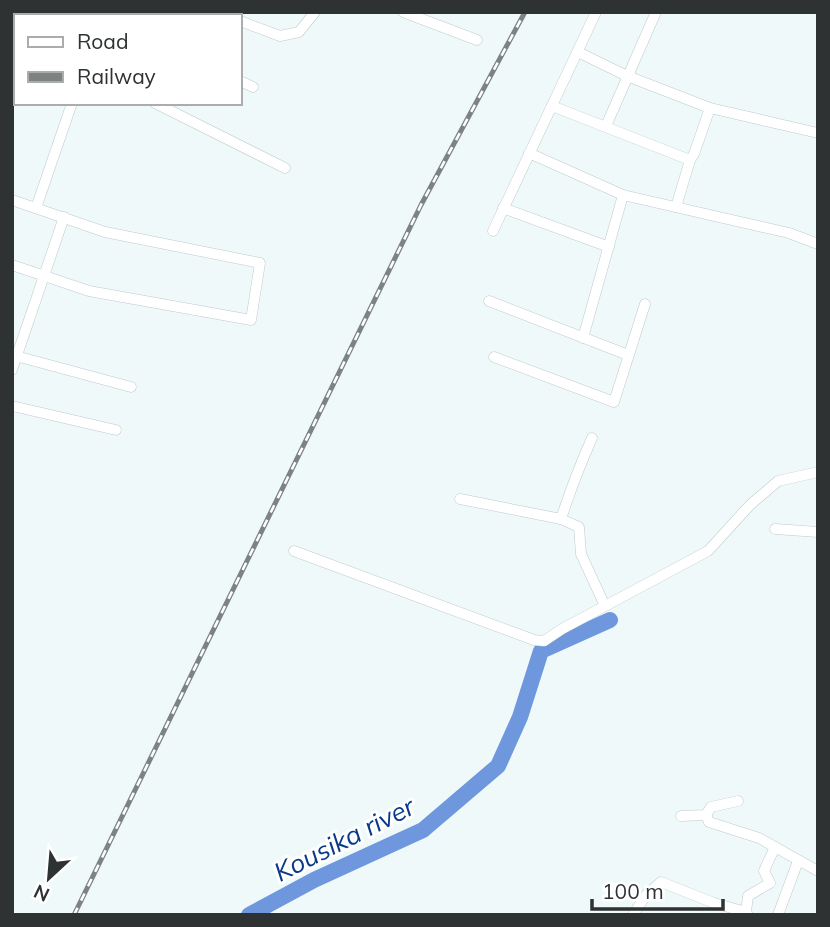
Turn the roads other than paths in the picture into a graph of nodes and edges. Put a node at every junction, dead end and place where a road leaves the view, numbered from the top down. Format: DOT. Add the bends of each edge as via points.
graph roads {
  1 [pos="314,12"];
  2 [pos="403,12"];
  3 [pos="596,12"];
  4 [pos="656,12"];
  5 [pos="242,22"];
  6 [pos="477,40"];
  7 [pos="578,52"];
  8 [pos="628,76"];
  9 [pos="242,82"];
  10 [pos="253,87"];
  11 [pos="71,105"];
  12 [pos="159,105"];
  13 [pos="552,106"];
  14 [pos="710,108"];
  15 [pos="606,126"];
  16 [pos="818,133"];
  17 [pos="529,153"];
  18 [pos="690,160"];
  19 [pos="285,167"];
  20 [pos="622,195"];
  21 [pos="12,200"];
  22 [pos="676,207"];
  23 [pos="36,208"];
  24 [pos="503,208"];
  25 [pos="64,217"];
  26 [pos="493,231"];
  27 [pos="818,244"];
  28 [pos="609,247"];
  29 [pos="12,265"];
  30 [pos="43,276"];
  31 [pos="489,301"];
  32 [pos="645,304"];
  33 [pos="583,338"];
  34 [pos="628,355"];
  35 [pos="16,356"];
  36 [pos="494,356"];
  37 [pos="12,370"];
  38 [pos="131,387"];
  39 [pos="12,406"];
  40 [pos="116,430"];
  41 [pos="592,438"];
  42 [pos="818,472"];
  43 [pos="460,499"];
  44 [pos="561,519"];
  45 [pos="775,529"];
  46 [pos="818,532"];
  47 [pos="295,551"];
  48 [pos="605,606"];
  49 [pos="738,801"];
  50 [pos="706,815"];
  51 [pos="681,816"];
  52 [pos="775,847"];
  53 [pos="798,861"];
  54 [pos="818,871"];
  55 [pos="714,903"];
  56 [pos="747,913"];
  57 [pos="633,915"];
  58 [pos="709,915"];
  59 [pos="778,915"];
  1 -- 5 [label="street" via="299,32 280,36"];
  2 -- 6 [label="street"];
  3 -- 7 [label="street"];
  4 -- 8 [label="street"];
  7 -- 8 [label="street"];
  7 -- 13 [label="street"];
  8 -- 14 [label="street"];
  8 -- 15 [label="street"];
  9 -- 10 [label="street"];
  11 -- 23 [label="street"];
  12 -- 19 [label="street"];
  13 -- 15 [label="street"];
  13 -- 17 [label="street"];
  14 -- 16 [label="street"];
  14 -- 18 [label="street"];
  15 -- 18 [label="street"];
  17 -- 20 [label="street"];
  17 -- 24 [label="street"];
  18 -- 22 [label="street"];
  20 -- 22 [label="street"];
  20 -- 28 [label="street"];
  21 -- 23 [label="street"];
  22 -- 27 [label="street"];
  23 -- 25 [label="street"];
  24 -- 26 [label="street"];
  24 -- 28 [label="street"];
  25 -- 30 [label="street"];
  25 -- 30 [label="street" via="105,232 260,263 251,320 89,291"];
  28 -- 33 [label="street"];
  29 -- 30 [label="street"];
  30 -- 35 [label="street"];
  31 -- 33 [label="street"];
  32 -- 34 [label="street"];
  33 -- 34 [label="street"];
  34 -- 36 [label="street" via="614,402"];
  35 -- 37 [label="street"];
  35 -- 38 [label="street"];
  39 -- 40 [label="street"];
  41 -- 44 [label="street"];
  42 -- 48 [label="street" via="778,481 708,551"];
  43 -- 44 [label="street"];
  44 -- 48 [label="street" via="579,527 582,554"];
  45 -- 46 [label="street"];
  47 -- 48 [label="street" via="534,640 544,641"];
  49 -- 50 [label="street" via="711,807"];
  50 -- 51 [label="street"];
  50 -- 52 [label="street" via="709,822"];
  52 -- 53 [label="street"];
  52 -- 56 [label="street" via="764,871 770,883 748,896"];
  53 -- 54 [label="street"];
  53 -- 59 [label="street"];
  55 -- 56 [label="street"];
  55 -- 57 [label="street" via="661,882"];
  55 -- 58 [label="street"];
}
